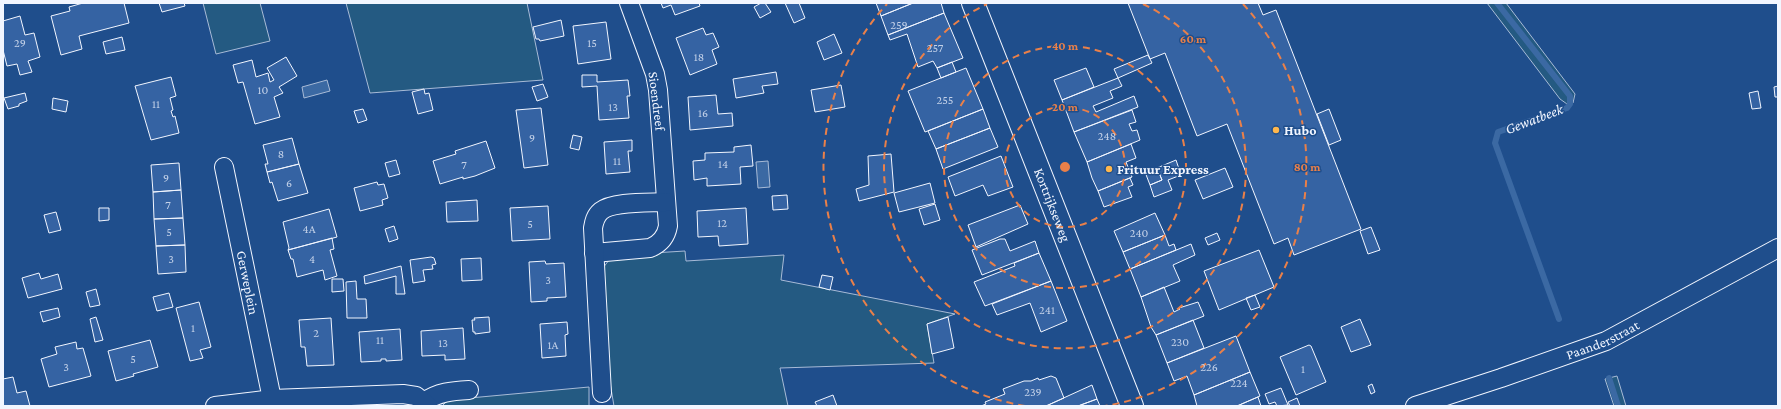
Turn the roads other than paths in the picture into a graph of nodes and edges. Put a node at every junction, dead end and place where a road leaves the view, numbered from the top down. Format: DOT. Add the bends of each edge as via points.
graph roads {
  1 [pos="629,3"];
  2 [pos="973,3"];
  3 [pos="224,167"];
  4 [pos="666,202"];
  5 [pos="1778,248"];
  6 [pos="594,253"];
  7 [pos="469,390"];
  8 [pos="602,393"];
  9 [pos="272,399"];
  10 [pos="426,404"];
  11 [pos="215,406"];
  12 [pos="1132,406"];
  13 [pos="1415,406"];
  1 -- 4 [label="street, Sioendreef" via="656,74"];
  2 -- 12 [label="main road, Kortrijkseweg"];
  3 -- 9 [label="street, Gerweplein"];
  4 -- 6 [label="street, Sioendreef" via="667,230 657,245 646,249"];
  4 -- 6 [label="street" via="614,205 602,210 596,216 594,224"];
  5 -- 13 [label="street, Paanderstraat" via="1606,341"];
  6 -- 8 [label="street"];
  7 -- 10 [label="street" via="445,392 433,396"];
  9 -- 10 [label="street" via="403,394 416,396"];
  9 -- 11 [label="street"];
}
